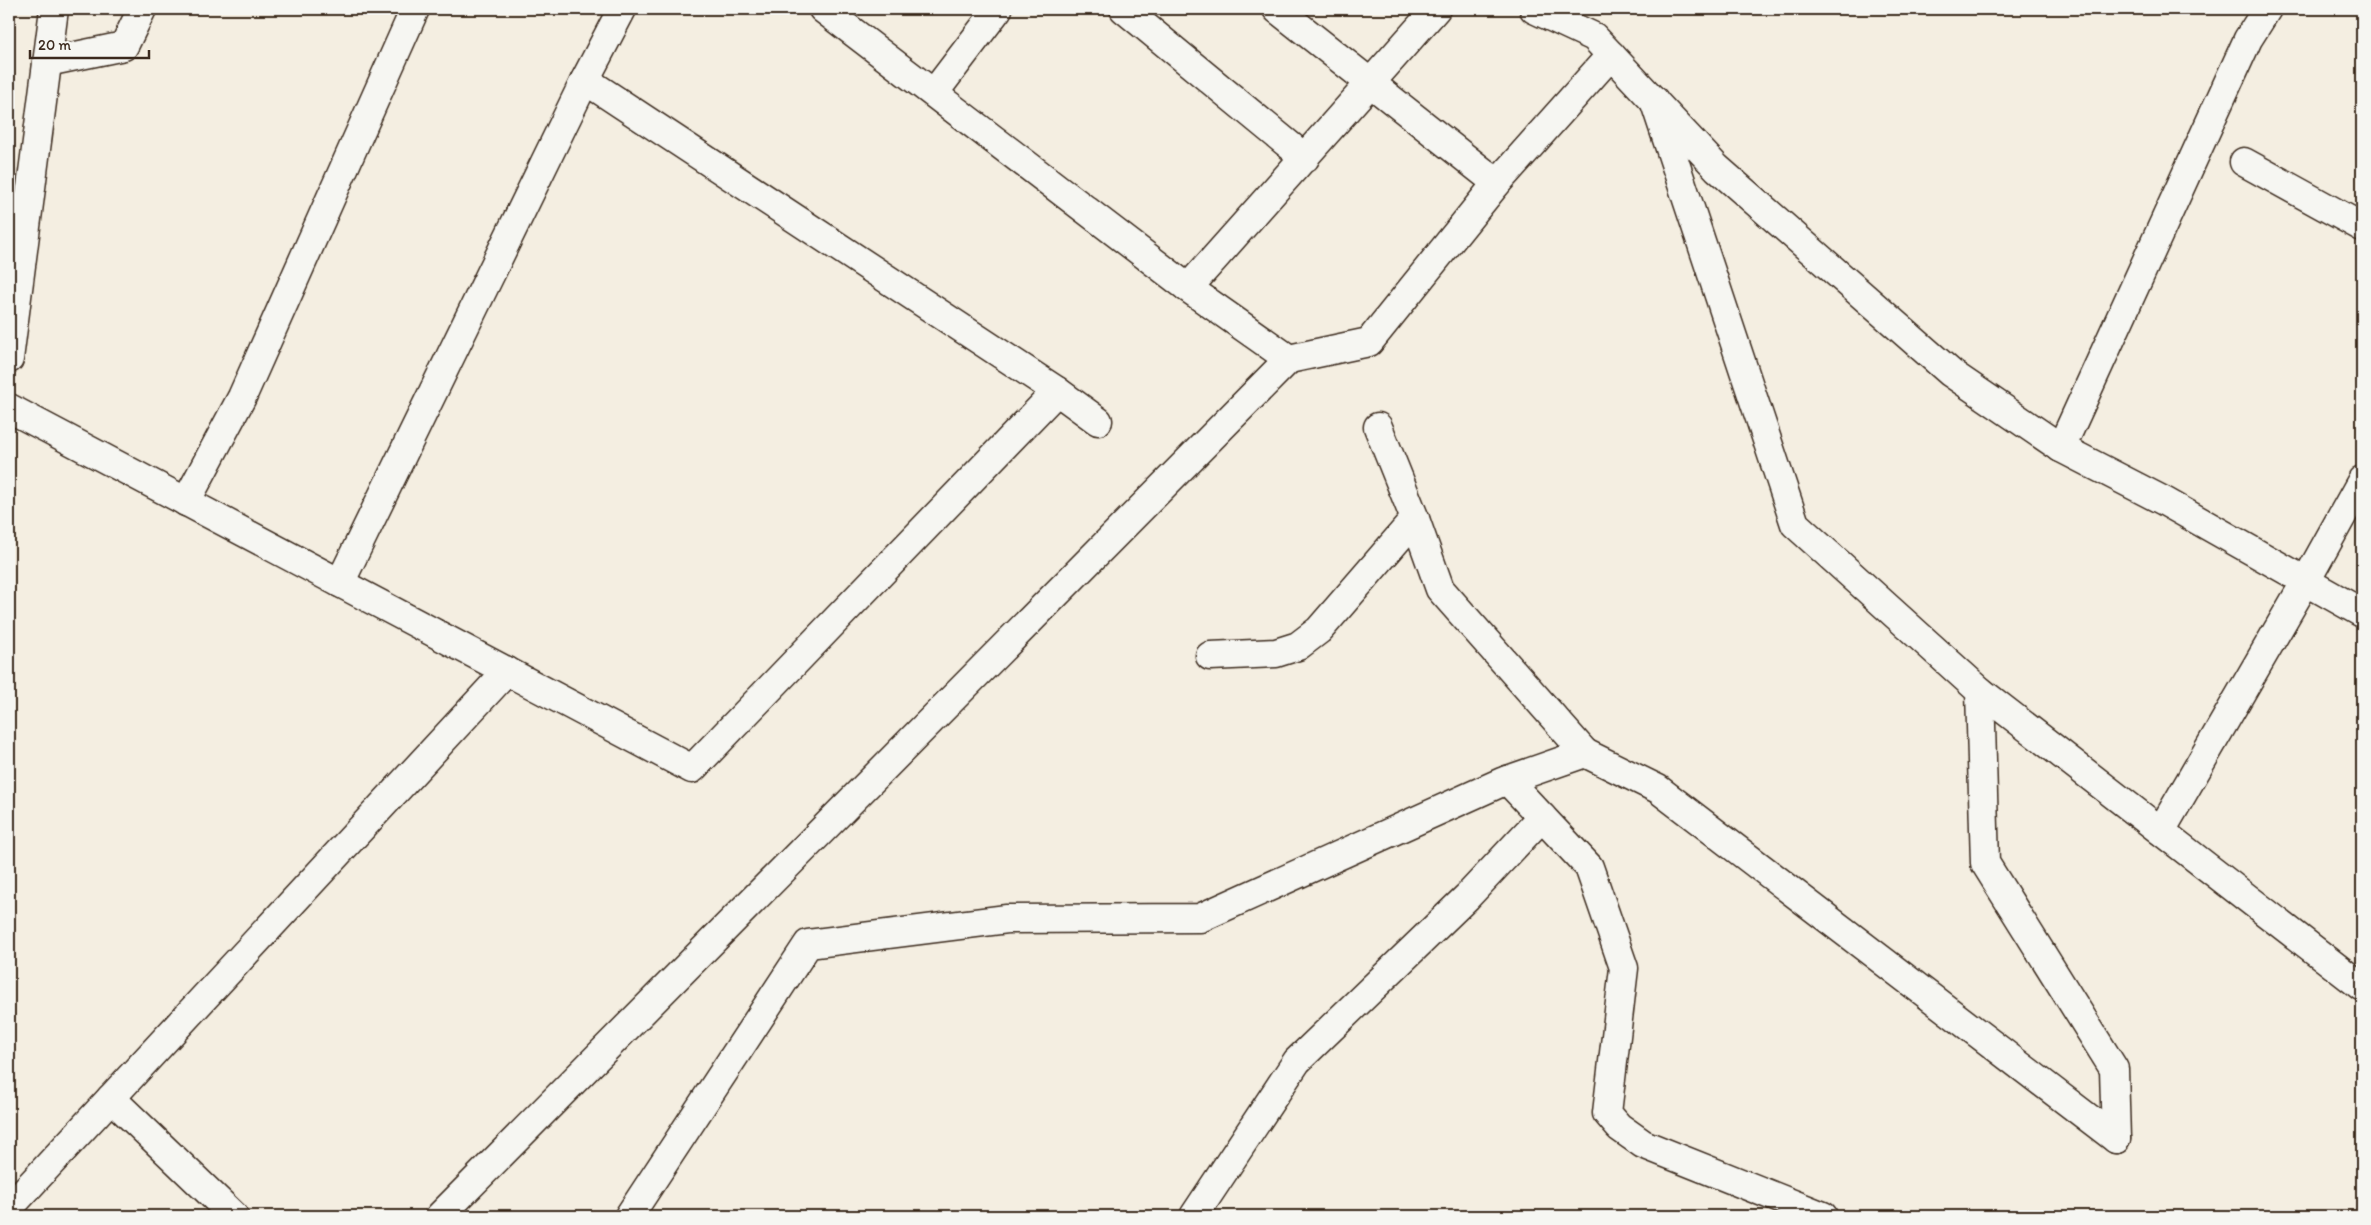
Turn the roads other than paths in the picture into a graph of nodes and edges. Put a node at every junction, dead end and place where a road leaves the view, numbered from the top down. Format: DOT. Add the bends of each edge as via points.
graph roads {
  1 [pos="54,9"];
  2 [pos="142,9"];
  3 [pos="415,9"];
  4 [pos="622,9"];
  5 [pos="823,9"];
  6 [pos="998,9"];
  7 [pos="1124,9"];
  8 [pos="1277,9"];
  9 [pos="1436,9"];
  10 [pos="1534,9"];
  11 [pos="2267,9"];
  12 [pos="1611,55"];
  13 [pos="47,62"];
  14 [pos="585,80"];
  15 [pos="1370,83"];
  16 [pos="934,93"];
  17 [pos="1654,100"];
  18 [pos="1305,158"];
  19 [pos="2244,162"];
  20 [pos="1497,183"];
  21 [pos="2362,227"];
  22 [pos="1188,288"];
  23 [pos="9,359"];
  24 [pos="1289,359"];
  25 [pos="1057,391"];
  26 [pos="9,408"];
  27 [pos="1098,421"];
  28 [pos="1378,427"];
  29 [pos="2061,448"];
  30 [pos="2362,480"];
  31 [pos="186,502"];
  32 [pos="1415,519"];
  33 [pos="2306,581"];
  34 [pos="340,584"];
  35 [pos="2362,613"];
  36 [pos="1210,656"];
  37 [pos="507,671"];
  38 [pos="1980,691"];
  39 [pos="1585,753"];
  40 [pos="1507,780"];
  41 [pos="1542,817"];
  42 [pos="2161,831"];
  43 [pos="2362,987"];
  44 [pos="111,1098"];
  45 [pos="9,1208"];
  46 [pos="234,1216"];
  47 [pos="440,1216"];
  48 [pos="629,1216"];
  49 [pos="1194,1216"];
  50 [pos="1823,1216"];
  1 -- 13 [label="street"];
  2 -- 13 [label="street" via="124,46"];
  3 -- 31 [label="street" via="242,397"];
  4 -- 14 [label="street"];
  5 -- 16 [label="street"];
  6 -- 16 [label="street"];
  7 -- 18 [label="street"];
  8 -- 15 [label="street"];
  9 -- 15 [label="street"];
  10 -- 12 [label="street" via="1594,38"];
  11 -- 29 [label="street" via="2248,39"];
  12 -- 17 [label="street"];
  12 -- 20 [label="street"];
  13 -- 23 [label="street"];
  14 -- 25 [label="street"];
  14 -- 34 [label="street"];
  15 -- 18 [label="street"];
  15 -- 20 [label="street"];
  16 -- 22 [label="street"];
  17 -- 29 [label="street" via="1717,168 1943,366"];
  17 -- 38 [label="street" via="1795,524"];
  18 -- 22 [label="street"];
  19 -- 21 [label="street"];
  20 -- 24 [label="street" via="1369,342"];
  22 -- 24 [label="street"];
  24 -- 47 [label="street"];
  25 -- 27 [label="street"];
  25 -- 37 [label="street" via="692,769"];
  26 -- 31 [label="street"];
  28 -- 32 [label="street"];
  29 -- 33 [label="street" via="2164,501"];
  30 -- 33 [label="street"];
  31 -- 34 [label="street"];
  32 -- 36 [label="street" via="1319,630 1298,646 1276,653"];
  32 -- 39 [label="street" via="1440,589"];
  33 -- 35 [label="street"];
  33 -- 42 [label="street"];
  34 -- 37 [label="street"];
  37 -- 44 [label="street"];
  38 -- 39 [label="street" via="1985,863 2114,1069 2116,1139 1658,789"];
  38 -- 42 [label="street"];
  39 -- 40 [label="street"];
  40 -- 41 [label="street"];
  40 -- 48 [label="street" via="1200,918 1007,919 808,944"];
  41 -- 49 [label="street" via="1467,897 1297,1061"];
  41 -- 50 [label="street" via="1590,867 1624,968 1607,1113 1619,1127 1643,1144"];
  42 -- 43 [label="street"];
  44 -- 45 [label="street"];
  44 -- 46 [label="street"];
}
